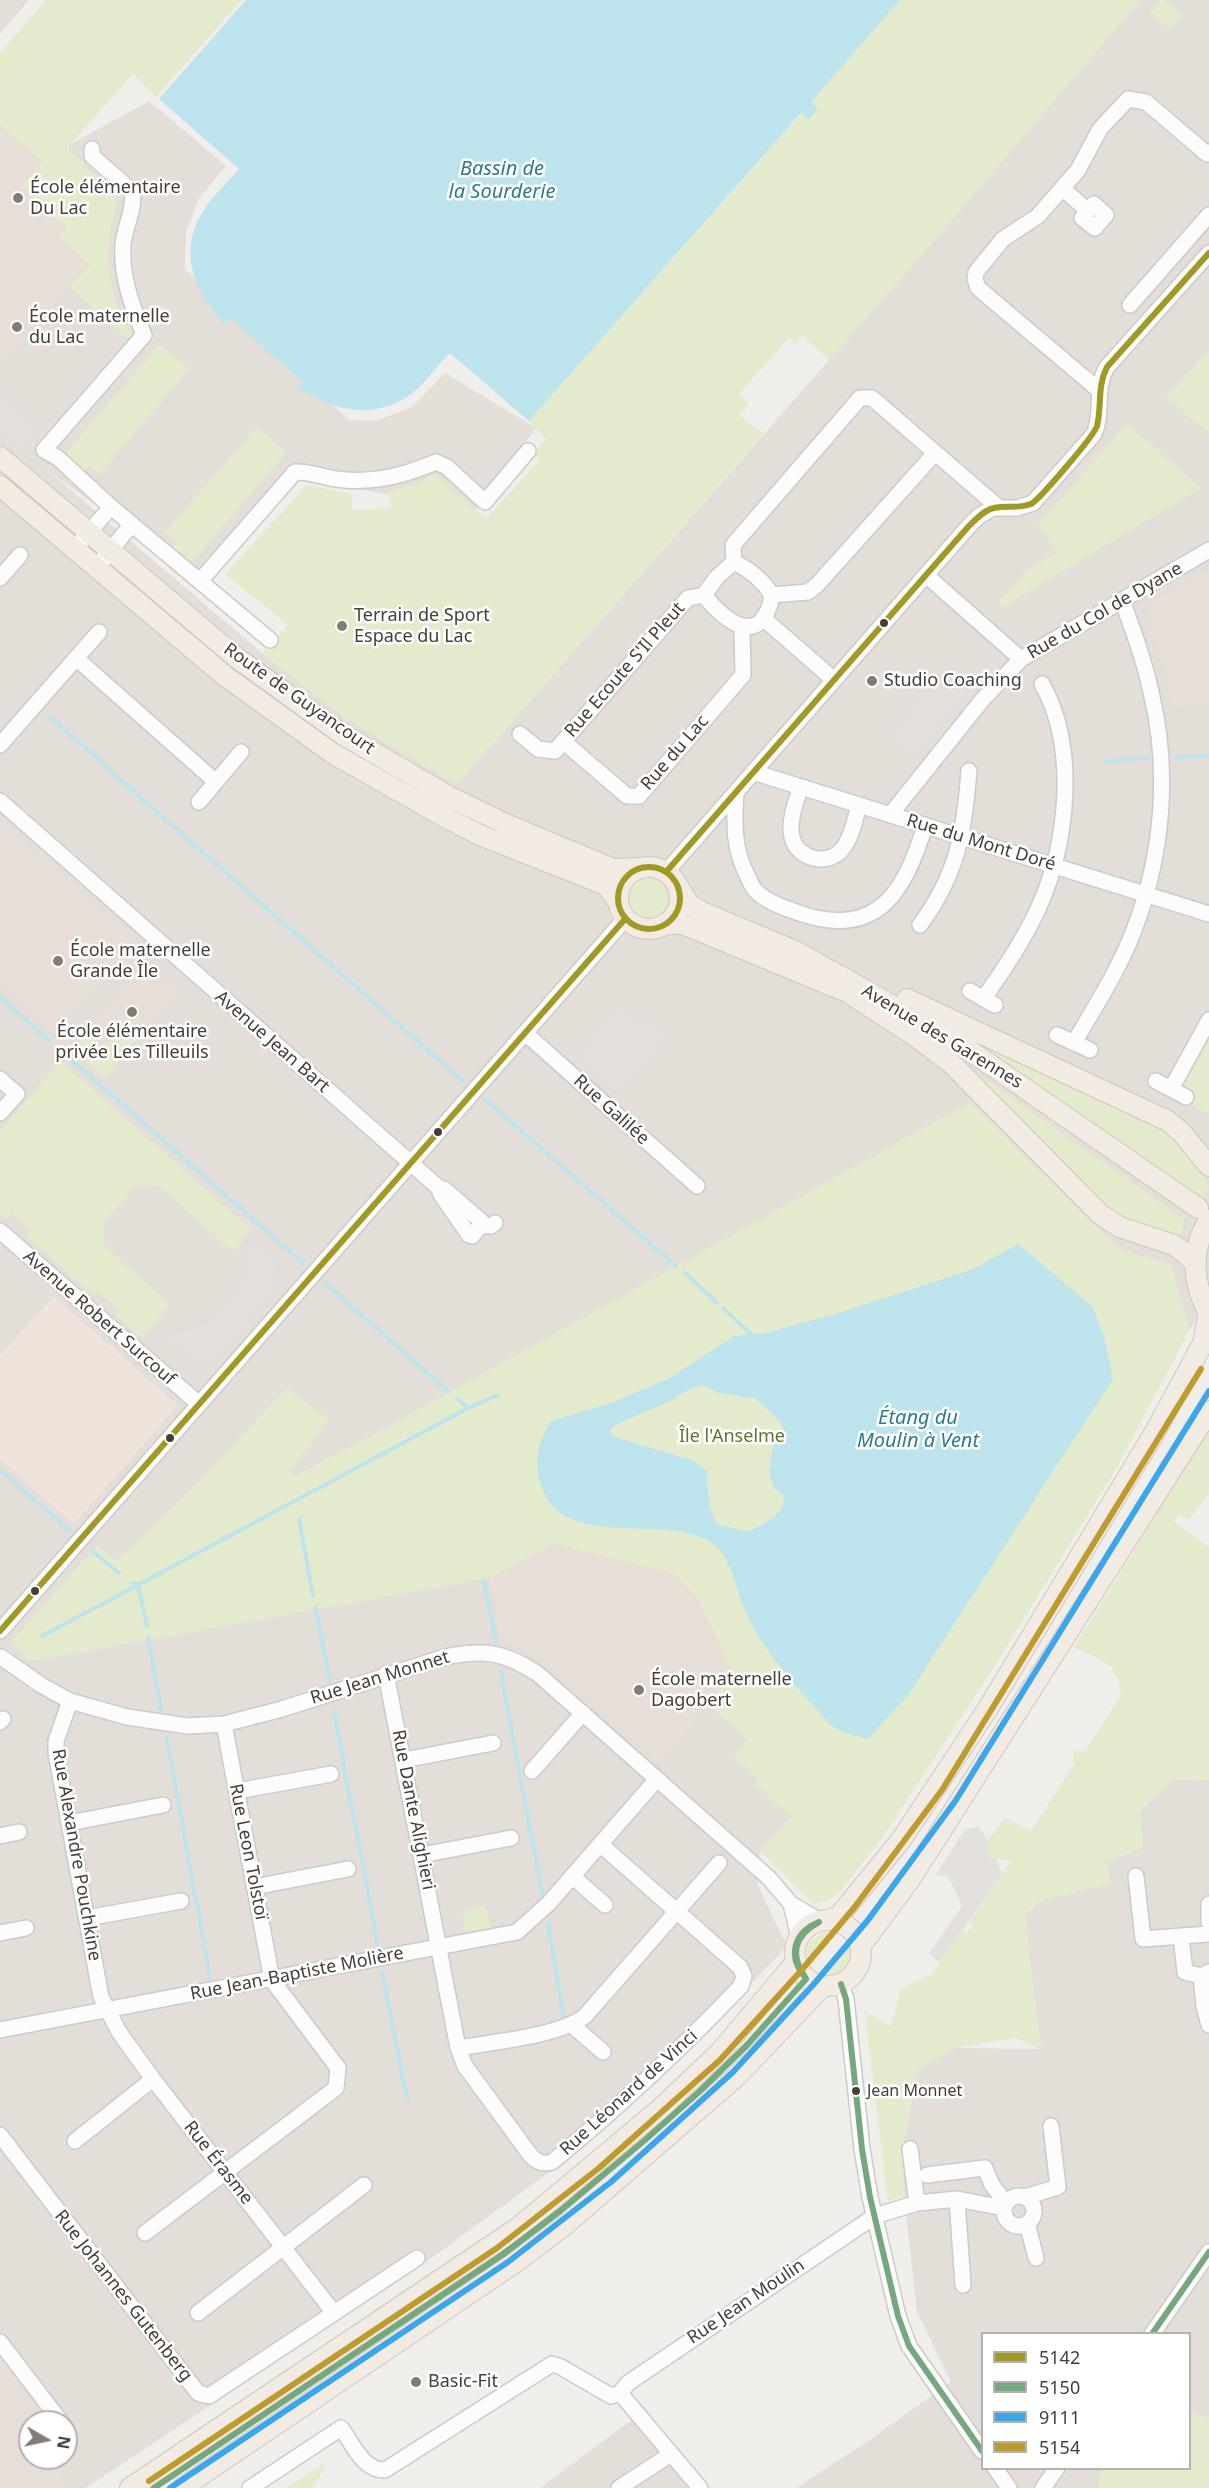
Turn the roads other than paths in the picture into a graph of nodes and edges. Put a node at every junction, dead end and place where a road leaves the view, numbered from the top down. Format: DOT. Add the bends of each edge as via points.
graph roads {
  1 [pos="92,149"];
  2 [pos="1209,152"];
  3 [pos="1062,188"];
  4 [pos="1088,211"];
  5 [pos="1209,215"];
  6 [pos="1209,254"];
  7 [pos="1159,272"];
  8 [pos="1178,288"];
  9 [pos="1130,305"];
  10 [pos="1100,391"];
  11 [pos="528,452"];
  12 [pos="935,453"];
  13 [pos="0,457"];
  14 [pos="0,486"];
  15 [pos="111,507"];
  16 [pos="998,507"];
  17 [pos="132,524"];
  18 [pos="89,534"];
  19 [pos="75,548"];
  20 [pos="1209,550"];
  21 [pos="111,553"];
  22 [pos="20,555"];
  23 [pos="734,562"];
  24 [pos="96,567"];
  25 [pos="926,575"];
  26 [pos="0,578"];
  27 [pos="200,581"];
  28 [pos="704,595"];
  29 [pos="772,596"];
  30 [pos="1122,600"];
  31 [pos="763,618"];
  32 [pos="742,628"];
  33 [pos="99,632"];
  34 [pos="270,640"];
  35 [pos="77,659"];
  36 [pos="1021,659"];
  37 [pos="834,680"];
  38 [pos="1042,684"];
  39 [pos="520,734"];
  40 [pos="564,742"];
  41 [pos="0,745"];
  42 [pos="240,752"];
  43 [pos="969,771"];
  44 [pos="753,772"];
  45 [pos="215,781"];
  46 [pos="801,787"];
  47 [pos="736,793"];
  48 [pos="0,801"];
  49 [pos="199,802"];
  50 [pos="859,805"];
  51 [pos="890,814"];
  52 [pos="925,825"];
  53 [pos="962,837"];
  54 [pos="1053,865"];
  55 [pos="639,868"];
  56 [pos="672,879"];
  57 [pos="1146,894"];
  58 [pos="621,910"];
  59 [pos="1209,914"];
  60 [pos="920,924"];
  61 [pos="666,925"];
  62 [pos="797,952"];
  63 [pos="852,995"];
  64 [pos="983,998"];
  65 [pos="1209,1020"];
  66 [pos="525,1033"];
  67 [pos="1057,1035"];
  68 [pos="1074,1043"];
  69 [pos="1090,1050"];
  70 [pos="0,1079"];
  71 [pos="1156,1082"];
  72 [pos="1171,1089"];
  73 [pos="1186,1097"];
  74 [pos="0,1113"];
  75 [pos="411,1163"];
  76 [pos="1209,1166"];
  77 [pos="697,1186"];
  78 [pos="440,1189"];
  79 [pos="1200,1214"];
  80 [pos="0,1231"];
  81 [pos="1195,1263"];
  82 [pos="1209,1312"];
  83 [pos="199,1404"];
  84 [pos="1209,1411"];
  85 [pos="0,1631"];
  86 [pos="0,1638"];
  87 [pos="0,1657"];
  88 [pos="386,1674"];
  89 [pos="70,1701"];
  90 [pos="584,1713"];
  91 [pos="224,1724"];
  92 [pos="493,1743"];
  93 [pos="404,1760"];
  94 [pos="532,1771"];
  95 [pos="331,1774"];
  96 [pos="657,1779"];
  97 [pos="237,1791"];
  98 [pos="163,1805"];
  99 [pos="69,1823"];
  100 [pos="19,1832"];
  101 [pos="0,1836"];
  102 [pos="511,1838"];
  103 [pos="600,1845"];
  104 [pos="422,1855"];
  105 [pos="719,1863"];
  106 [pos="348,1869"];
  107 [pos="572,1876"];
  108 [pos="1136,1876"];
  109 [pos="254,1887"];
  110 [pos="181,1901"];
  111 [pos="791,1904"];
  112 [pos="1209,1904"];
  113 [pos="605,1905"];
  114 [pos="676,1912"];
  115 [pos="87,1918"];
  116 [pos="824,1921"];
  117 [pos="1209,1922"];
  118 [pos="26,1928"];
  119 [pos="0,1933"];
  120 [pos="1209,1934"];
  121 [pos="1181,1936"];
  122 [pos="799,1937"];
  123 [pos="440,1946"];
  124 [pos="860,1947"];
  125 [pos="796,1962"];
  126 [pos="1205,1974"];
  127 [pos="272,1980"];
  128 [pos="832,1985"];
  129 [pos="107,2010"];
  130 [pos="572,2025"];
  131 [pos="1209,2025"];
  132 [pos="0,2030"];
  133 [pos="458,2048"];
  134 [pos="603,2052"];
  135 [pos="153,2079"];
  136 [pos="1052,2126"];
  137 [pos="0,2135"];
  138 [pos="75,2141"];
  139 [pos="910,2149"];
  140 [pos="224,2171"];
  141 [pos="927,2175"];
  142 [pos="364,2185"];
  143 [pos="1025,2197"];
  144 [pos="957,2199"];
  145 [pos="917,2203"];
  146 [pos="1005,2205"];
  147 [pos="876,2216"];
  148 [pos="1027,2223"];
  149 [pos="145,2233"];
  150 [pos="283,2247"];
  151 [pos="1209,2252"];
  152 [pos="417,2258"];
  153 [pos="1036,2258"];
  154 [pos="963,2285"];
  155 [pos="198,2313"];
  156 [pos="334,2313"];
  157 [pos="1153,2332"];
  158 [pos="0,2342"];
  159 [pos="620,2393"];
  160 [pos="53,2410"];
  161 [pos="981,2450"];
  162 [pos="671,2454"];
  163 [pos="996,2470"];
  164 [pos="1056,2470"];
  165 [pos="130,2488"];
  166 [pos="182,2488"];
  167 [pos="250,2488"];
  168 [pos="619,2488"];
  169 [pos="700,2488"];
  170 [pos="1009,2488"];
  171 [pos="1043,2488"];
  1 -- 15 [label="street" via="92,156 132,191 134,199 122,262 131,305 144,335 44,450"];
  2 -- 3 [label="street" via="1146,102 1128,99 1100,129 1086,158"];
  3 -- 4 [label="street"];
  3 -- 10 [label="street" via="1038,216 1003,239 976,272 975,279 978,288"];
  5 -- 7 [label="street"];
  6 -- 8 [label="street"];
  7 -- 8 [label="street"];
  7 -- 9 [label="street"];
  8 -- 10 [label="street" via="1107,367"];
  10 -- 16 [label="street" via="1099,422 1094,434 1034,503 1017,508"];
  11 -- 27 [label="street" via="485,502 447,467 436,462 379,480 336,479 295,472"];
  12 -- 16 [label="street"];
  12 -- 23 [label="street" via="872,398 860,398 733,545"];
  12 -- 29 [label="street" via="817,585 808,592"];
  13 -- 18 [label="main road, Route de Guyancourt"];
  14 -- 19 [label="main road, Route de Guyancourt"];
  15 -- 17 [label="street"];
  15 -- 18 [label="street"];
  16 -- 25 [label="street" via="979,516"];
  17 -- 21 [label="street"];
  17 -- 27 [label="street"];
  18 -- 19 [label="street"];
  18 -- 21 [label="main road, Route de Guyancourt"];
  19 -- 24 [label="main road, Route de Guyancourt"];
  20 -- 30 [label="street, Rue du Col de Dyane"];
  21 -- 24 [label="street"];
  21 -- 55 [label="main road, Route de Guyancourt" via="237,658 342,734 448,796 508,825 613,869"];
  22 -- 26 [label="street"];
  23 -- 28 [label="street"];
  23 -- 29 [label="street" via="766,586"];
  24 -- 58 [label="main road, Route de Guyancourt" via="225,676 332,753 482,836 606,885"];
  25 -- 36 [label="street"];
  25 -- 37 [label="street"];
  27 -- 34 [label="street"];
  28 -- 32 [label="street"];
  28 -- 40 [label="street, Rue Ecoute S'Il Pleut" via="687,598"];
  29 -- 31 [label="street"];
  30 -- 36 [label="street, Rue du Col de Dyane"];
  30 -- 57 [label="street" via="1151,692 1160,749 1160,826"];
  31 -- 32 [label="street"];
  31 -- 37 [label="street"];
  32 -- 40 [label="street, Rue du Lac" via="743,675 639,796 627,796"];
  33 -- 35 [label="street"];
  35 -- 41 [label="street"];
  35 -- 45 [label="street"];
  36 -- 51 [label="street, Rue du Col de Dyane" via="983,699"];
  37 -- 44 [label="street"];
  38 -- 54 [label="street" via="1059,723 1065,767"];
  39 -- 40 [label="street, Rue Ecoute S'Il Pleut" via="538,749 555,751"];
  42 -- 45 [label="street"];
  43 -- 53 [label="street"];
  44 -- 46 [label="street, Rue du Mont Doré"];
  44 -- 47 [label="street"];
  45 -- 49 [label="street"];
  46 -- 50 [label="street, Rue du Mont Doré"];
  46 -- 50 [label="street" via="791,836 803,854 810,857 825,859 842,850"];
  47 -- 52 [label="street" via="735,842 756,892 795,912 825,921 855,920 885,903 907,875"];
  47 -- 56 [label="street"];
  48 -- 75 [label="street, Avenue Jean Bart"];
  50 -- 51 [label="street, Rue du Mont Doré"];
  51 -- 52 [label="street, Rue du Mont Doré"];
  52 -- 53 [label="street, Rue du Mont Doré"];
  53 -- 54 [label="street, Rue du Mont Doré"];
  53 -- 60 [label="street" via="951,873"];
  54 -- 57 [label="street, Rue du Mont Doré"];
  54 -- 64 [label="street" via="1028,931"];
  55 -- 56 [label="main road" via="649,867"];
  55 -- 58 [label="main road" via="623,881"];
  56 -- 61 [label="main road" via="680,897 679,908"];
  56 -- 62 [label="main road, Avenue des Garennes" via="689,904 702,912"];
  57 -- 59 [label="street, Rue du Mont Doré"];
  57 -- 68 [label="street" via="1118,966"];
  58 -- 61 [label="main road" via="640,928"];
  58 -- 66 [label="street"];
  61 -- 63 [label="main road, Avenue des Garennes" via="677,922"];
  62 -- 76 [label="main road" via="1148,1110 1182,1133"];
  62 -- 79 [label="main road, Avenue des Garennes" via="956,1041"];
  63 -- 79 [label="main road, Avenue des Garennes" via="882,1006 953,1047"];
  63 -- 81 [label="main road" via="951,1063 1101,1215 1126,1230 1174,1245"];
  65 -- 72 [label="street"];
  66 -- 75 [label="street"];
  66 -- 77 [label="street, Rue Galilée"];
  67 -- 68 [label="street"];
  68 -- 69 [label="street"];
  70 -- 74 [label="street" via="17,1094"];
  71 -- 72 [label="street"];
  72 -- 73 [label="street"];
  75 -- 78 [label="street, Avenue Jean Bart"];
  75 -- 83 [label="street"];
  78 -- 78 [label="street" via="465,1241 488,1224 444,1189"];
  79 -- 81 [label="main road" via="1201,1235"];
  80 -- 83 [label="street, Avenue Robert Surcouf"];
  81 -- 82 [label="main road" via="1200,1297"];
  82 -- 116 [label="main road" via="1203,1343 1155,1432 987,1710 901,1840 839,1916"];
  83 -- 85 [label="street"];
  84 -- 124 [label="main road" via="909,1881"];
  86 -- 87 [label="street"];
  87 -- 89 [label="street, Rue Jean Monnet"];
  88 -- 90 [label="street, Rue Jean Monnet" via="470,1652 502,1654 538,1674"];
  88 -- 91 [label="street, Rue Jean Monnet"];
  88 -- 93 [label="street, Rue Dante Alighieri"];
  89 -- 91 [label="street, Rue Jean Monnet" via="167,1724"];
  89 -- 99 [label="street, Rue Alexandre Pouchkine" via="56,1741"];
  90 -- 94 [label="street"];
  90 -- 96 [label="street, Rue Jean Monnet"];
  91 -- 97 [label="street, Rue Leon Tolstoï"];
  92 -- 93 [label="street"];
  93 -- 104 [label="street, Rue Dante Alighieri"];
  95 -- 97 [label="street"];
  96 -- 103 [label="street, Rue Jean-Baptiste Molière"];
  96 -- 111 [label="street, Rue Jean Monnet" via="769,1878"];
  97 -- 109 [label="street, Rue Leon Tolstoï"];
  98 -- 99 [label="street"];
  99 -- 115 [label="street, Rue Alexandre Pouchkine"];
  100 -- 101 [label="street"];
  102 -- 104 [label="street"];
  103 -- 107 [label="street, Rue Jean-Baptiste Molière"];
  103 -- 114 [label="street, Rue Léonard de Vinci"];
  104 -- 123 [label="street, Rue Dante Alighieri"];
  105 -- 114 [label="street"];
  106 -- 109 [label="street"];
  107 -- 113 [label="street"];
  107 -- 123 [label="street, Rue Jean-Baptiste Molière" via="518,1932"];
  108 -- 121 [label="street" via="1143,1940"];
  109 -- 127 [label="street, Rue Leon Tolstoï"];
  110 -- 115 [label="street"];
  111 -- 116 [label="street, Rue Jean Monnet"];
  111 -- 122 [label="street, Rue Jean Monnet"];
  112 -- 117 [label="street"];
  114 -- 130 [label="street" via="585,2016"];
  114 -- 133 [label="street, Rue Léonard de Vinci" via="740,1967 744,1976 741,1986 655,2072 552,2162 546,2164 531,2156 465,2066"];
  115 -- 129 [label="street, Rue Alexandre Pouchkine" via="101,1997"];
  116 -- 122 [label="main road" via="804,1930"];
  116 -- 124 [label="main road" via="839,1922 849,1928"];
  118 -- 119 [label="street"];
  120 -- 121 [label="street"];
  121 -- 126 [label="street" via="1185,1972"];
  122 -- 125 [label="main road"];
  123 -- 127 [label="street, Rue Jean-Baptiste Molière"];
  123 -- 133 [label="street, Rue Léonard de Vinci"];
  124 -- 128 [label="main road" via="857,1969 850,1978"];
  125 -- 128 [label="main road" via="806,1979"];
  125 -- 165 [label="main road" via="720,2052 660,2109 519,2227"];
  126 -- 131 [label="street" via="1204,2006"];
  127 -- 129 [label="street, Rue Jean-Baptiste Molière"];
  127 -- 140 [label="street" via="338,2068 336,2088"];
  128 -- 147 [label="street" via="846,2000 862,2149"];
  128 -- 166 [label="main road" via="736,2077 565,2225"];
  129 -- 132 [label="street, Rue Jean-Baptiste Molière"];
  129 -- 135 [label="street, Rue Érasme"];
  130 -- 133 [label="street"];
  130 -- 134 [label="street"];
  135 -- 138 [label="street"];
  135 -- 140 [label="street, Rue Érasme"];
  136 -- 143 [label="street" via="1058,2187"];
  137 -- 156 [label="street, Rue Johannes Gutenberg" via="198,2393 209,2396"];
  139 -- 145 [label="street"];
  140 -- 149 [label="street"];
  140 -- 150 [label="street, Rue Érasme"];
  141 -- 146 [label="street" via="985,2168"];
  142 -- 150 [label="street"];
  143 -- 146 [label="street" via="1014,2197"];
  143 -- 148 [label="street" via="1033,2206"];
  144 -- 145 [label="street, Rue Jean Moulin"];
  144 -- 146 [label="street, Rue Jean Moulin"];
  144 -- 154 [label="street"];
  145 -- 147 [label="street, Rue Jean Moulin"];
  146 -- 148 [label="street" via="1010,2223"];
  147 -- 159 [label="street, Rue Jean Moulin" via="628,2383"];
  147 -- 161 [label="street" via="898,2316 909,2346"];
  148 -- 153 [label="street"];
  150 -- 155 [label="street"];
  150 -- 156 [label="street, Rue Érasme"];
  151 -- 157 [label="street"];
  152 -- 156 [label="street, Rue Johannes Gutenberg"];
  158 -- 160 [label="street"];
  159 -- 162 [label="street"];
  159 -- 167 [label="street" via="611,2396 552,2364 385,2470 366,2464 341,2428"];
  162 -- 168 [label="street"];
  162 -- 169 [label="street"];
  163 -- 170 [label="street"];
  164 -- 171 [label="street"];
}
